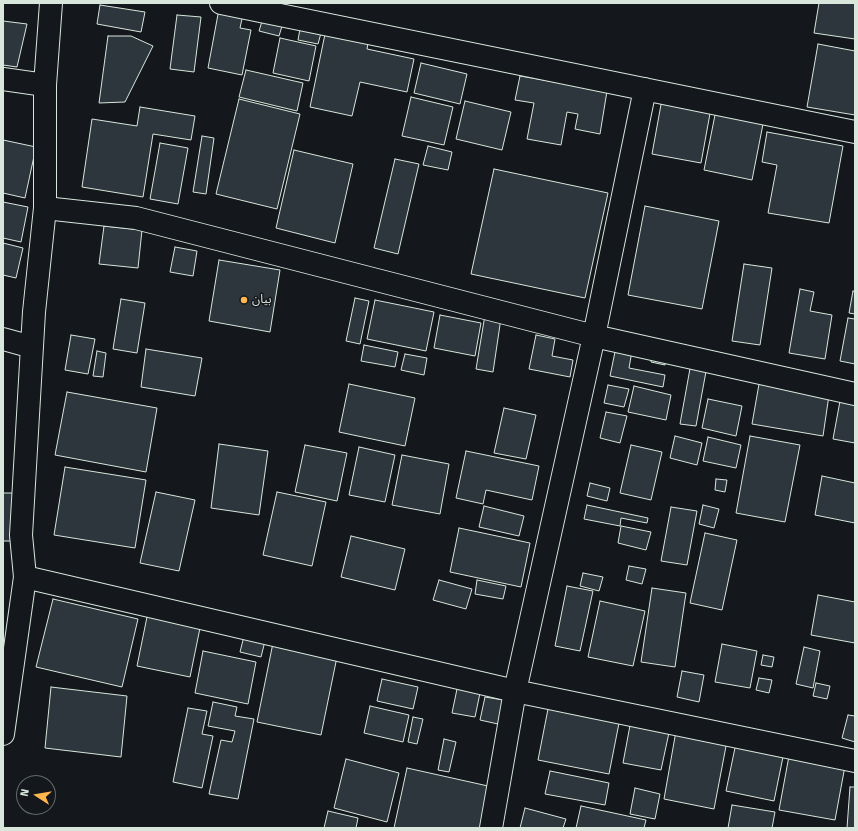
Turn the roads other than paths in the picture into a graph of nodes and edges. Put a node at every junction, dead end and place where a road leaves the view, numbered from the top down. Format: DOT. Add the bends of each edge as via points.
graph roads {
  1 [pos="51,3"];
  2 [pos="221,3"];
  3 [pos="3,79"];
  4 [pos="45,84"];
  5 [pos="645,89"];
  6 [pos="855,132"];
  7 [pos="45,208"];
  8 [pos="594,336"];
  9 [pos="3,339"];
  10 [pos="32,347"];
  11 [pos="855,394"];
  12 [pos="25,577"];
  13 [pos="515,690"];
  14 [pos="3,734"];
  15 [pos="855,761"];
  16 [pos="490,828"];
  1 -- 4 [label="street"];
  2 -- 5 [label="street"];
  3 -- 4 [label="street"];
  4 -- 7 [label="street"];
  5 -- 6 [label="street"];
  5 -- 8 [label="street"];
  7 -- 8 [label="street" via="136,218"];
  7 -- 10 [label="street"];
  8 -- 11 [label="street"];
  8 -- 13 [label="street"];
  9 -- 10 [label="street"];
  10 -- 12 [label="street" via="22,535"];
  12 -- 13 [label="street"];
  12 -- 14 [label="street"];
  13 -- 15 [label="street"];
  13 -- 16 [label="street"];
}
